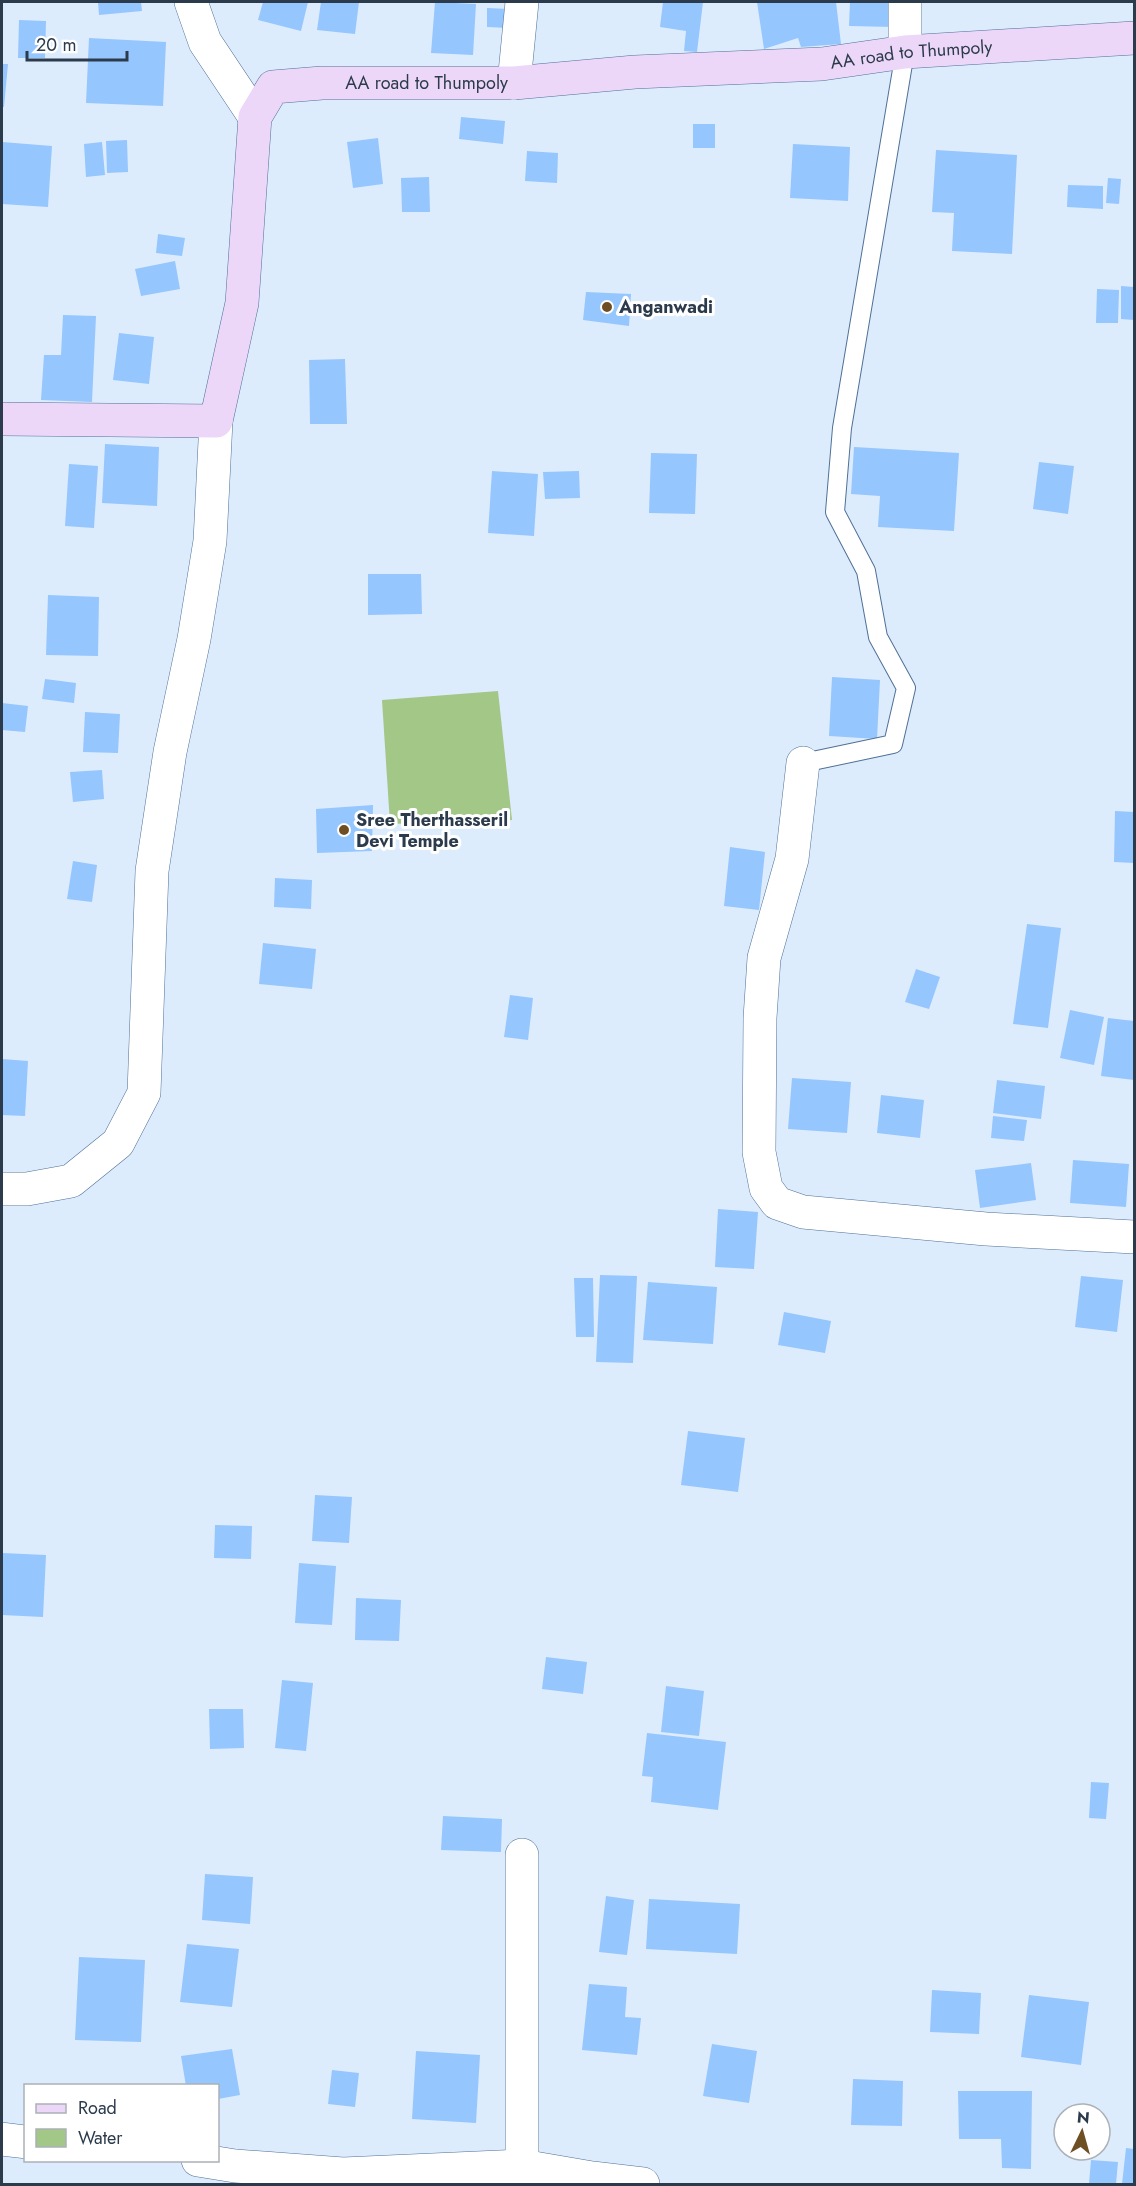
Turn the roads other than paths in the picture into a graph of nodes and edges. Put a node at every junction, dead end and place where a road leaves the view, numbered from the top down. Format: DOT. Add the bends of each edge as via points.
graph roads {
  1 [pos="190,2"];
  2 [pos="522,2"];
  3 [pos="905,2"];
  4 [pos="1134,38"];
  5 [pos="905,52"];
  6 [pos="514,83"];
  7 [pos="255,117"];
  8 [pos="2,419"];
  9 [pos="216,421"];
  10 [pos="802,763"];
  11 [pos="2,1189"];
  12 [pos="1134,1237"];
  13 [pos="522,1855"];
  14 [pos="2,2139"];
  15 [pos="24,2142"];
  16 [pos="210,2162"];
  17 [pos="522,2175"];
  18 [pos="643,2184"];
  1 -- 7 [label="street" via="205,42"];
  2 -- 6 [label="street"];
  3 -- 5 [label="street"];
  4 -- 5 [label="main road, AA road to Thumpoly"];
  5 -- 6 [label="main road, AA road to Thumpoly" via="822,64 635,72"];
  5 -- 10 [label="lane" via="842,428 834,512 866,571 878,637 906,687 893,744"];
  6 -- 7 [label="main road, AA road to Thumpoly" via="322,83 273,87"];
  7 -- 9 [label="main road, AA road to Thumpoly" via="242,303"];
  8 -- 9 [label="main road"];
  9 -- 11 [label="street" via="210,541 152,871 144,1093 118,1143 71,1180 27,1189"];
  10 -- 12 [label="street" via="792,859 764,958 759,1152 766,1188 777,1203 803,1212"];
  13 -- 17 [label="street"];
  14 -- 15 [label="street"];
  16 -- 17 [label="street" via="343,2174"];
  17 -- 18 [label="street"];
}
